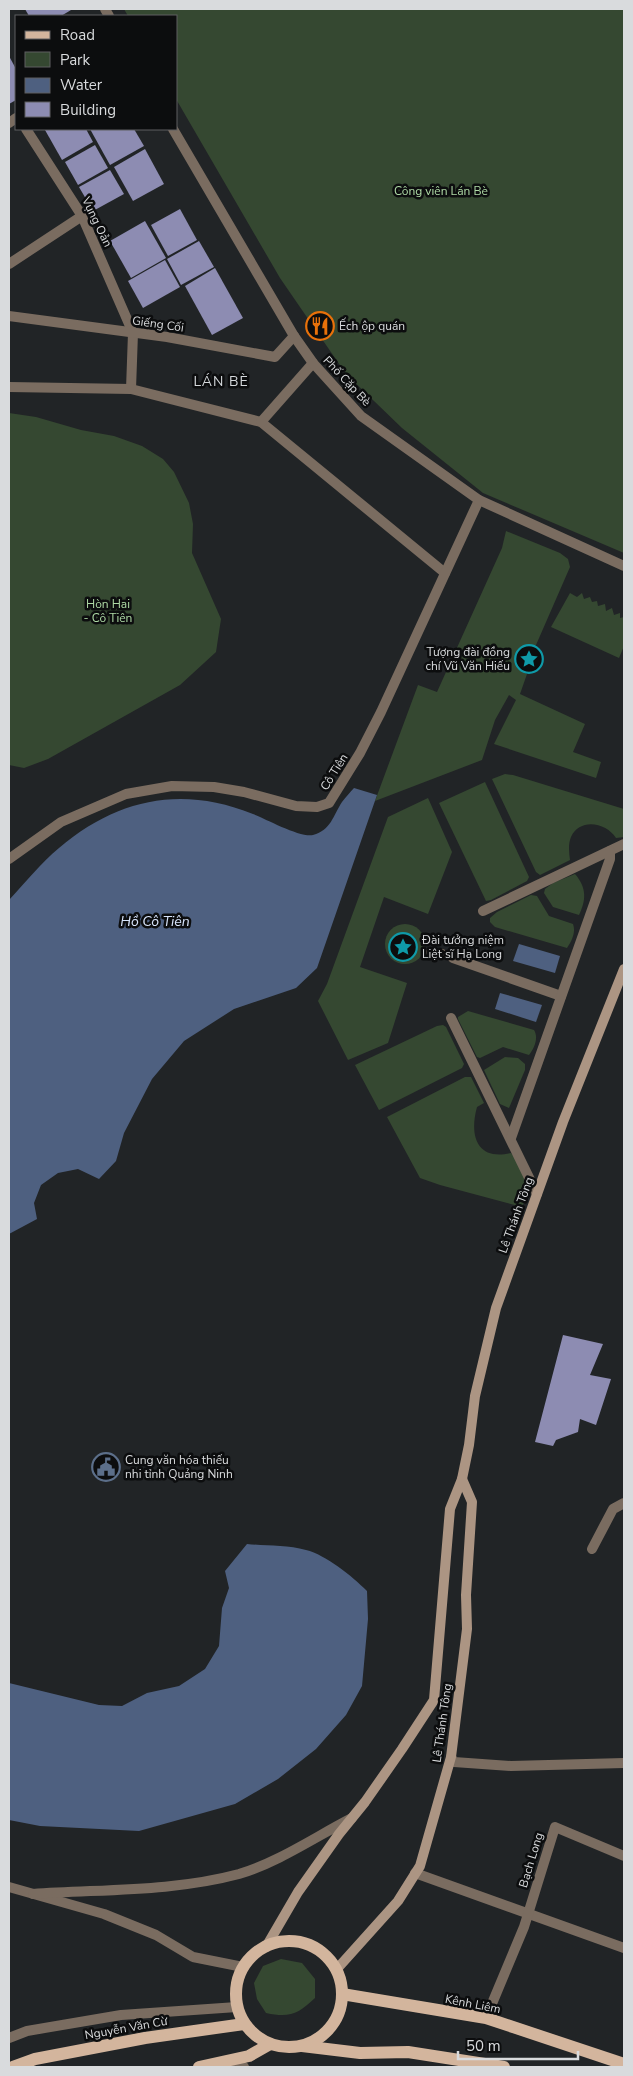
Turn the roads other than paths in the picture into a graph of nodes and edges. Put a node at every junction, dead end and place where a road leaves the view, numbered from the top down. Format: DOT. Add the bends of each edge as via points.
graph roads {
  1 [pos="27,130"];
  2 [pos="174,130"];
  3 [pos="82,216"];
  4 [pos="9,264"];
  5 [pos="9,316"];
  6 [pos="133,333"];
  7 [pos="294,336"];
  8 [pos="313,363"];
  9 [pos="9,387"];
  10 [pos="131,389"];
  11 [pos="260,422"];
  12 [pos="478,500"];
  13 [pos="624,566"];
  14 [pos="445,573"];
  15 [pos="624,844"];
  16 [pos="610,851"];
  17 [pos="9,859"];
  18 [pos="482,911"];
  19 [pos="431,952"];
  20 [pos="442,954"];
  21 [pos="453,958"];
  22 [pos="624,969"];
  23 [pos="561,996"];
  24 [pos="451,1018"];
  25 [pos="511,1138"];
  26 [pos="537,1194"];
  27 [pos="462,1479"];
  28 [pos="624,1503"];
  29 [pos="592,1549"];
  30 [pos="451,1757"];
  31 [pos="624,1762"];
  32 [pos="352,1818"];
  33 [pos="624,1856"];
  34 [pos="415,1873"];
  35 [pos="9,1887"];
  36 [pos="33,1894"];
  37 [pos="527,1915"];
  38 [pos="266,1947"];
  39 [pos="624,1948"];
  40 [pos="243,1967"];
  41 [pos="336,1970"];
  42 [pos="342,1994"];
  43 [pos="237,2007"];
  44 [pos="486,2018"];
  45 [pos="244,2024"];
  46 [pos="9,2038"];
  47 [pos="270,2044"];
  48 [pos="302,2046"];
  49 [pos="231,2060"];
  50 [pos="624,2064"];
  51 [pos="13,2067"];
  52 [pos="199,2067"];
  53 [pos="244,2067"];
  54 [pos="504,2067"];
  1 -- 3 [label="street, Vụng Oản"];
  2 -- 7 [label="street, Phố Cặp Bè"];
  3 -- 4 [label="street"];
  3 -- 6 [label="street, Vụng Oản"];
  5 -- 6 [label="street, Giếng Cối"];
  6 -- 7 [label="street, Giếng Cối" via="167,336 275,357"];
  6 -- 10 [label="street"];
  7 -- 8 [label="street, Phố Cặp Bè"];
  8 -- 11 [label="street"];
  8 -- 12 [label="street, Phố Cặp Bè" via="361,416"];
  9 -- 10 [label="street"];
  10 -- 11 [label="street"];
  11 -- 14 [label="street"];
  12 -- 13 [label="street, Phố Cặp Bè"];
  12 -- 14 [label="street, Cô Tiên"];
  14 -- 17 [label="street, Cô Tiên" via="370,735 329,803 317,807 296,806 214,786 172,786 126,794 61,822"];
  15 -- 16 [label="street"];
  16 -- 18 [label="street"];
  16 -- 23 [label="street" via="610,859"];
  19 -- 20 [label="street"];
  21 -- 23 [label="street"];
  22 -- 26 [label="main road, Lê Thánh Tông"];
  23 -- 25 [label="street"];
  24 -- 25 [label="street"];
  25 -- 26 [label="street"];
  26 -- 27 [label="main road, Lê Thánh Tông" via="496,1308 474,1396"];
  27 -- 30 [label="main road, Lê Thánh Tông" via="472,1502 467,1628"];
  27 -- 32 [label="main road, Lê Thánh Tông" via="450,1508 434,1700"];
  28 -- 29 [label="street" via="613,1509"];
  30 -- 31 [label="street" via="454,1762 511,1766"];
  30 -- 34 [label="main road, Lê Thánh Tông" via="420,1866"];
  32 -- 36 [label="street" via="291,1852 240,1873 148,1889"];
  32 -- 38 [label="main road, Lê Thánh Tông" via="298,1892"];
  33 -- 37 [label="street, Bạch Long" via="555,1826"];
  34 -- 37 [label="street"];
  34 -- 41 [label="main road, Lê Thánh Tông" via="398,1901"];
  35 -- 36 [label="street"];
  36 -- 40 [label="street" via="104,1914 147,1931 193,1957"];
  37 -- 39 [label="street"];
  37 -- 44 [label="street, Bạch Long"];
  38 -- 40 [label="main road"];
  38 -- 41 [label="main road" via="279,1942 306,1944 328,1958"];
  40 -- 43 [label="main road" via="236,1993"];
  41 -- 42 [label="main road"];
  42 -- 44 [label="main road, Kênh Liêm"];
  42 -- 48 [label="main road" via="335,2021 315,2041"];
  43 -- 45 [label="main road"];
  43 -- 46 [label="street, Nguyễn Văn Cừ" via="121,2015 28,2031"];
  44 -- 50 [label="main road, Kênh Liêm"];
  45 -- 47 [label="main road" via="255,2036"];
  45 -- 51 [label="main road, Nguyễn Văn Cừ" via="145,2038 35,2059"];
  47 -- 48 [label="main road"];
  47 -- 49 [label="main road" via="249,2056"];
  48 -- 54 [label="main road" via="360,2052 408,2052"];
  49 -- 52 [label="main road"];
  49 -- 53 [label="street"];
}
